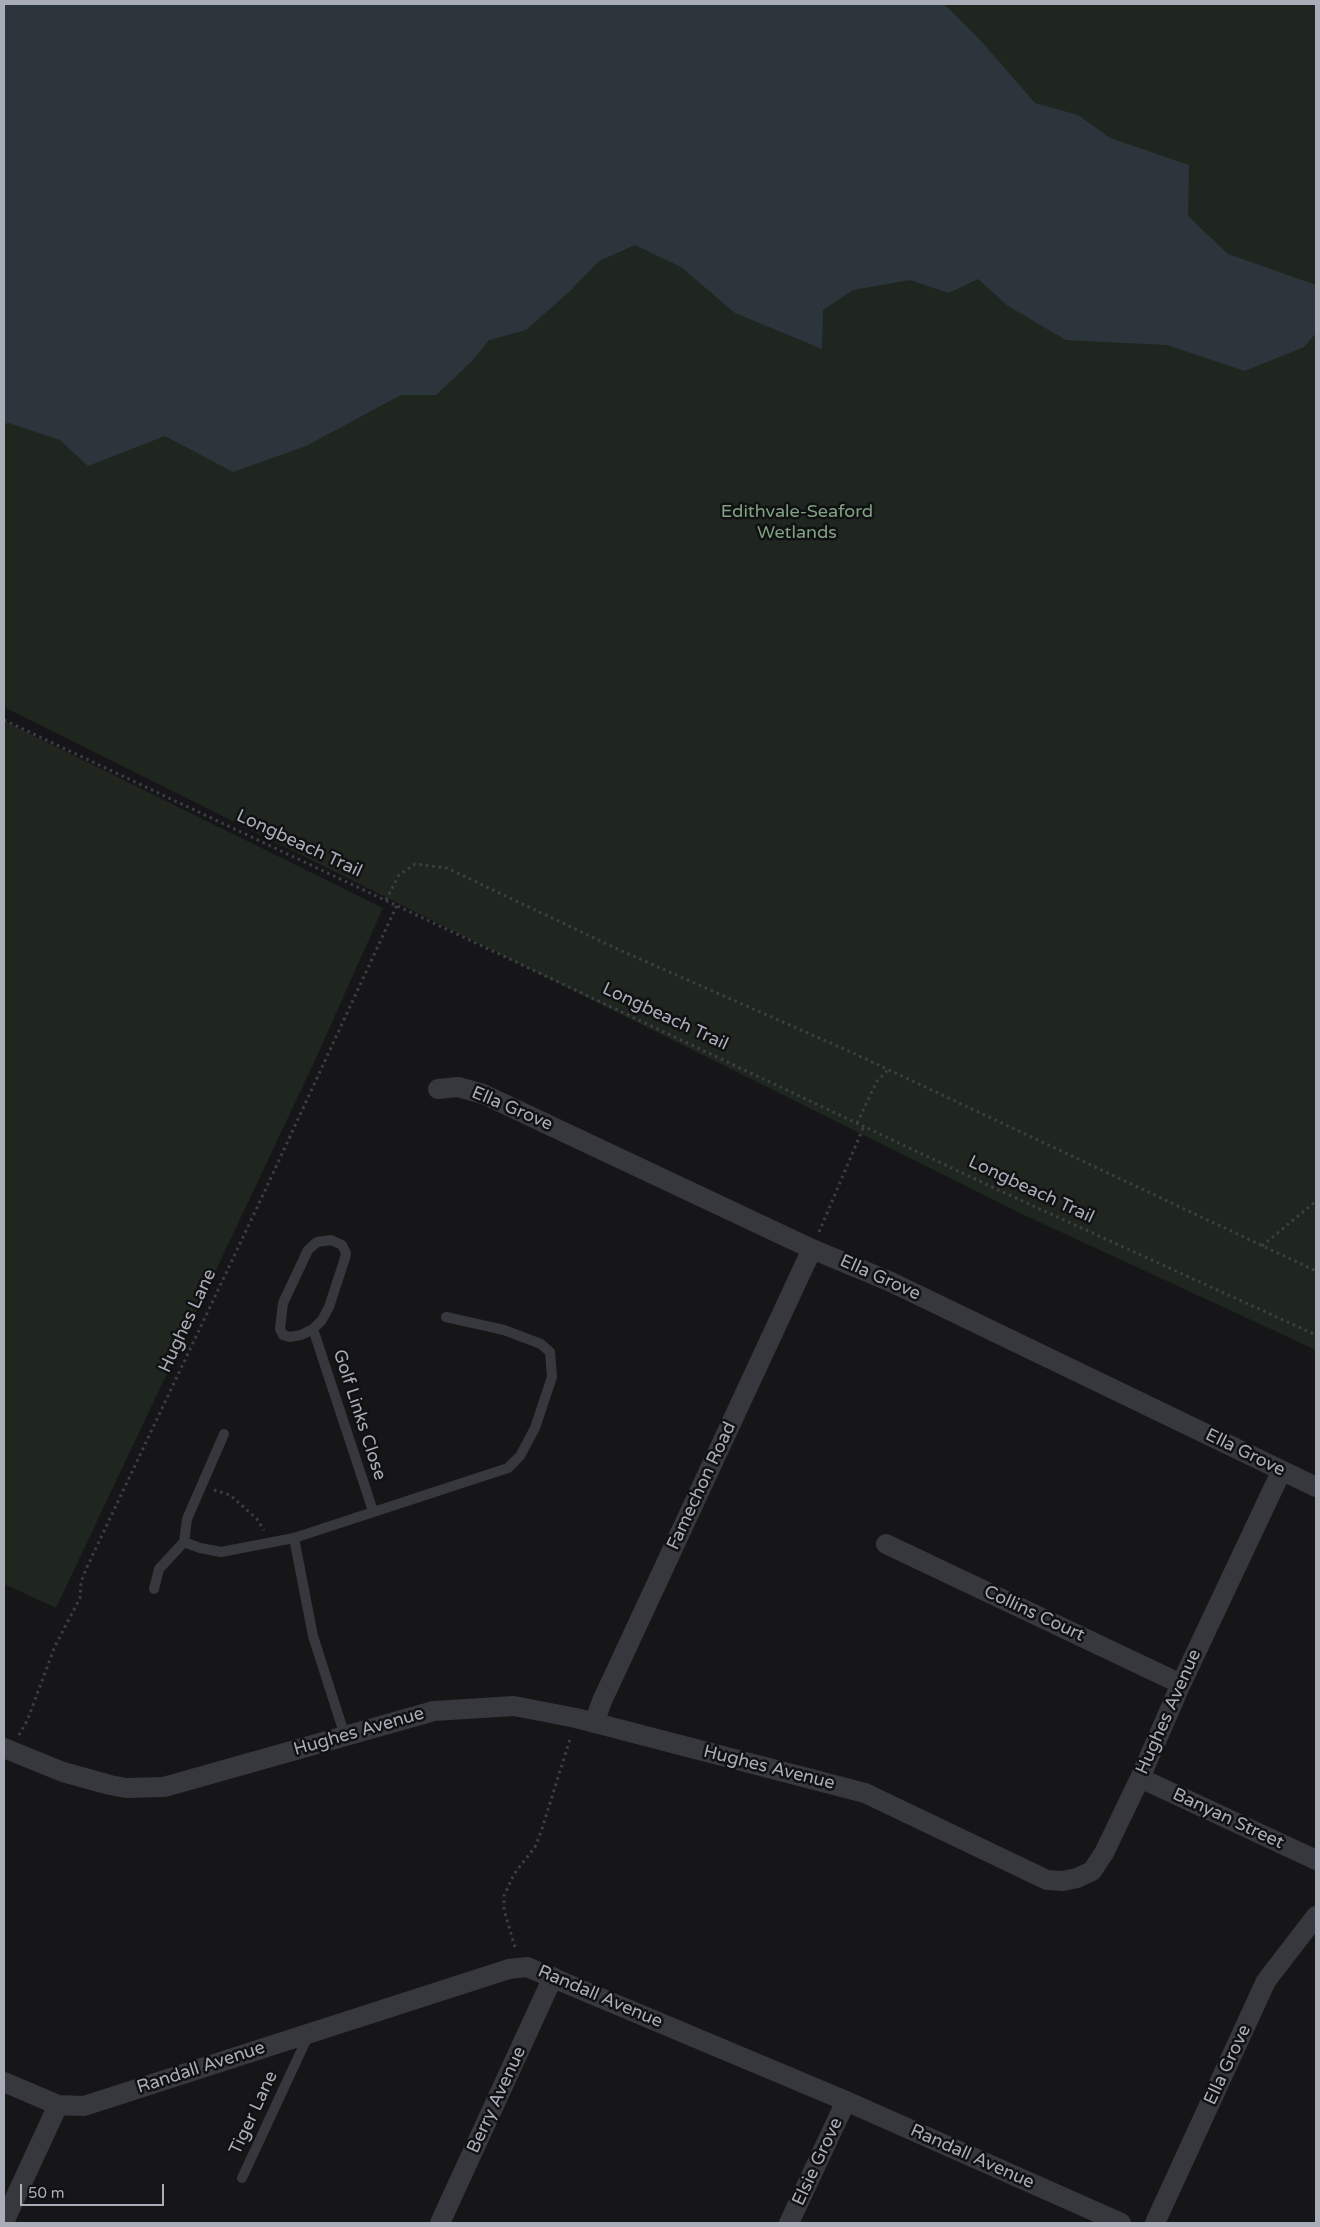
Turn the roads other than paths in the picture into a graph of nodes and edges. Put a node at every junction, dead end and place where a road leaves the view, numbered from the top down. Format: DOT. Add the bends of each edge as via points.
graph roads {
  1 [pos="438,1089"];
  2 [pos="812,1249"];
  3 [pos="446,1317"];
  4 [pos="313,1329"];
  5 [pos="224,1434"];
  6 [pos="1281,1472"];
  7 [pos="1316,1487"];
  8 [pos="373,1512"];
  9 [pos="294,1538"];
  10 [pos="184,1542"];
  11 [pos="886,1544"];
  12 [pos="154,1589"];
  13 [pos="1181,1684"];
  14 [pos="585,1721"];
  15 [pos="344,1736"];
  16 [pos="6,1749"];
  17 [pos="1140,1778"];
  18 [pos="1316,1860"];
  19 [pos="1316,1916"];
  20 [pos="553,1977"];
  21 [pos="309,2033"];
  22 [pos="4,2082"];
  23 [pos="846,2101"];
  24 [pos="58,2105"];
  25 [pos="242,2178"];
  26 [pos="4,2222"];
  27 [pos="440,2223"];
  28 [pos="789,2223"];
  29 [pos="1121,2223"];
  30 [pos="1155,2223"];
  1 -- 2 [label="street, Ella Grove" via="458,1087 483,1094"];
  2 -- 6 [label="street, Ella Grove" via="891,1282 1028,1347"];
  2 -- 14 [label="street, Famechon Road" via="606,1692"];
  3 -- 8 [label="lane" via="516,1334 547,1347 553,1373 539,1416 522,1453 505,1470"];
  4 -- 4 [label="lane" via="298,1336 283,1336 281,1309 310,1248 320,1241 331,1240 342,1245 345,1258 329,1307"];
  4 -- 8 [label="lane, Golf Links Close"];
  5 -- 10 [label="lane" via="187,1519"];
  6 -- 7 [label="street, Ella Grove"];
  6 -- 13 [label="street, Hughes Avenue"];
  8 -- 9 [label="lane"];
  9 -- 10 [label="lane" via="221,1552"];
  9 -- 15 [label="lane" via="313,1636"];
  10 -- 12 [label="lane" via="162,1564"];
  11 -- 13 [label="street, Collins Court"];
  13 -- 17 [label="street, Hughes Avenue"];
  14 -- 15 [label="street, Hughes Avenue" via="514,1706 434,1711"];
  14 -- 17 [label="street, Hughes Avenue" via="865,1793 1047,1880 1063,1881 1092,1871"];
  15 -- 16 [label="street, Hughes Avenue" via="184,1783 148,1788 126,1788 86,1779"];
  17 -- 18 [label="street, Banyan Street"];
  19 -- 30 [label="street, Ella Grove" via="1266,1981"];
  20 -- 21 [label="street, Randall Avenue" via="527,1967 515,1967"];
  20 -- 23 [label="street, Randall Avenue"];
  20 -- 27 [label="street, Berry Avenue"];
  21 -- 24 [label="street, Randall Avenue" via="84,2106"];
  21 -- 25 [label="lane, Tiger Lane"];
  22 -- 24 [label="street, Randall Avenue"];
  23 -- 28 [label="street, Elsie Grove"];
  23 -- 29 [label="street, Randall Avenue"];
  24 -- 26 [label="street"];
}
